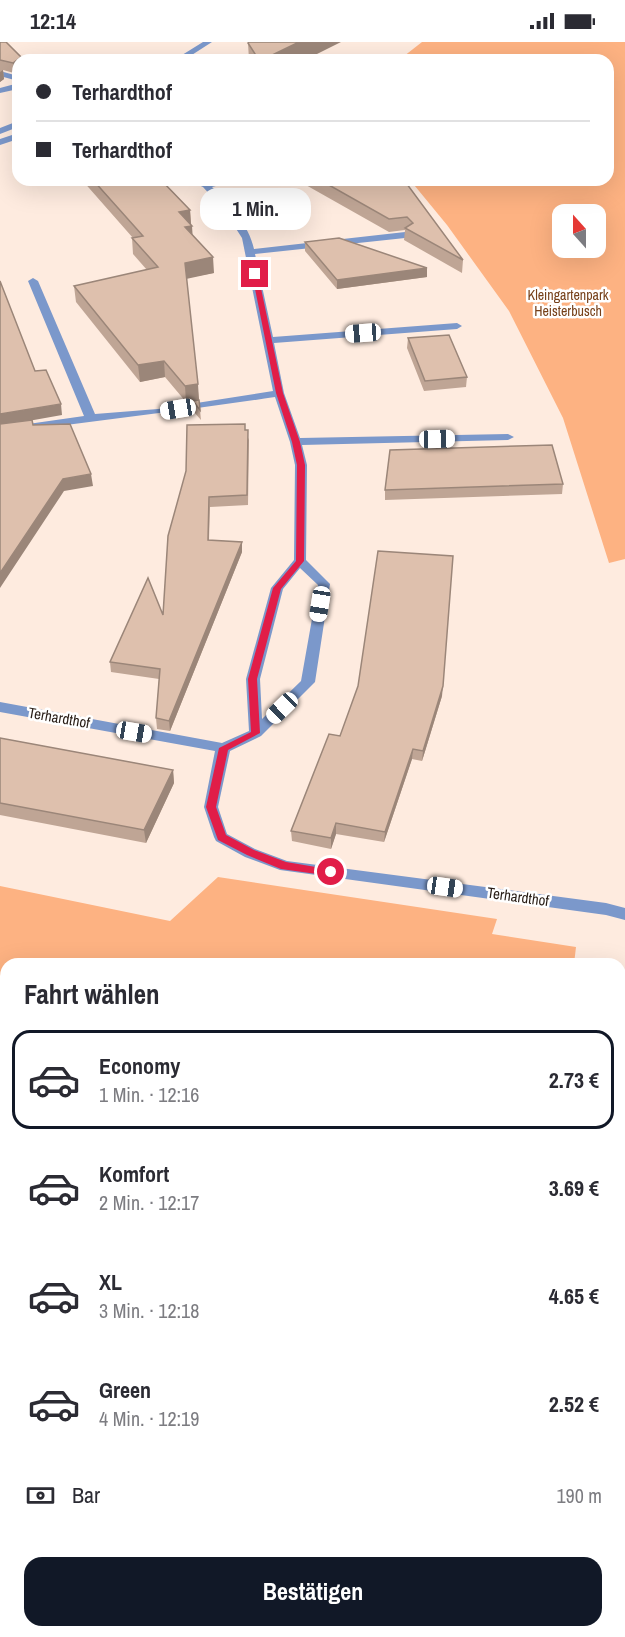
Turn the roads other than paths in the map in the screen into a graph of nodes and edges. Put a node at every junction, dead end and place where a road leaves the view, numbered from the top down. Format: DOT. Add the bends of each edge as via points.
graph roads {
  1 [pos="208,42"];
  2 [pos="192,51"];
  3 [pos="184,54"];
  4 [pos="187,54"];
  5 [pos="209,186"];
  6 [pos="405,235"];
  7 [pos="250,252"];
  8 [pos="33,281"];
  9 [pos="457,326"];
  10 [pos="268,340"];
  11 [pos="279,393"];
  12 [pos="92,418"];
  13 [pos="0,431"];
  14 [pos="508,437"];
  15 [pos="296,442"];
  16 [pos="300,561"];
  17 [pos="0,707"];
  18 [pos="256,733"];
  19 [pos="223,748"];
  20 [pos="625,914"];
  1 -- 2 [label="street"];
  2 -- 3 [label="street"];
  2 -- 4 [label="street"];
  5 -- 7 [label="street" via="247,237"];
  6 -- 7 [label="street"];
  7 -- 10 [label="street"];
  8 -- 12 [label="street"];
  9 -- 10 [label="street"];
  10 -- 11 [label="street"];
  11 -- 12 [label="street"];
  11 -- 15 [label="street"];
  12 -- 13 [label="street"];
  14 -- 15 [label="street"];
  15 -- 16 [label="street" via="301,465"];
  16 -- 18 [label="street" via="277,588 253,679"];
  16 -- 18 [label="street" via="324,584 308,682"];
  17 -- 19 [label="street, Terhardthof"];
  18 -- 19 [label="street"];
  19 -- 20 [label="street, Terhardthof" via="211,807 221,837 250,853 285,866"];
}
